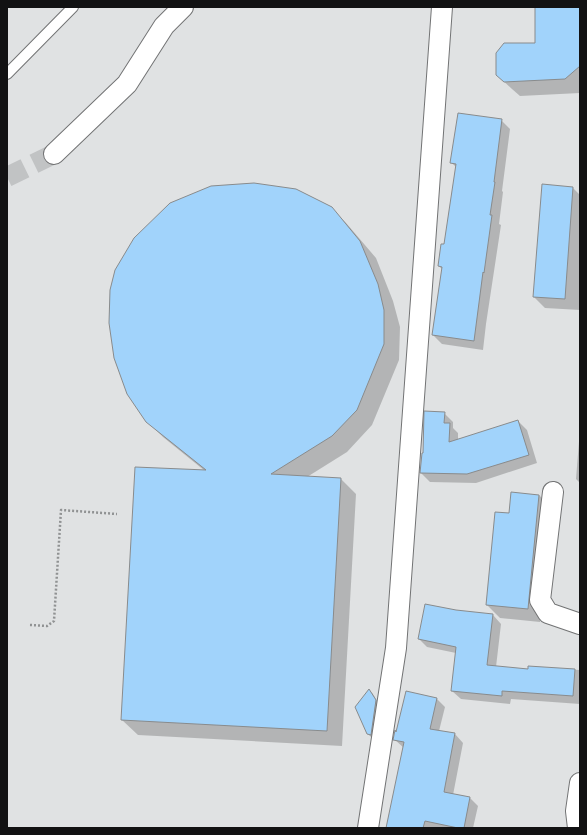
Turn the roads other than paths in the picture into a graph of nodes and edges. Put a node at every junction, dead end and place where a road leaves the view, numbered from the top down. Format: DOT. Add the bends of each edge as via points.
graph roads {
  1 [pos="73,7"];
  2 [pos="183,7"];
  3 [pos="442,7"];
  4 [pos="7,74"];
  5 [pos="54,154"];
  6 [pos="553,492"];
  7 [pos="580,624"];
  8 [pos="580,782"];
  9 [pos="368,828"];
  10 [pos="578,828"];
  1 -- 4 [label="lane"];
  2 -- 5 [label="street" via="164,26 127,84"];
  3 -- 9 [label="street" via="396,648"];
  6 -- 7 [label="street" via="540,600 548,613"];
  8 -- 10 [label="street" via="576,811"];
}
